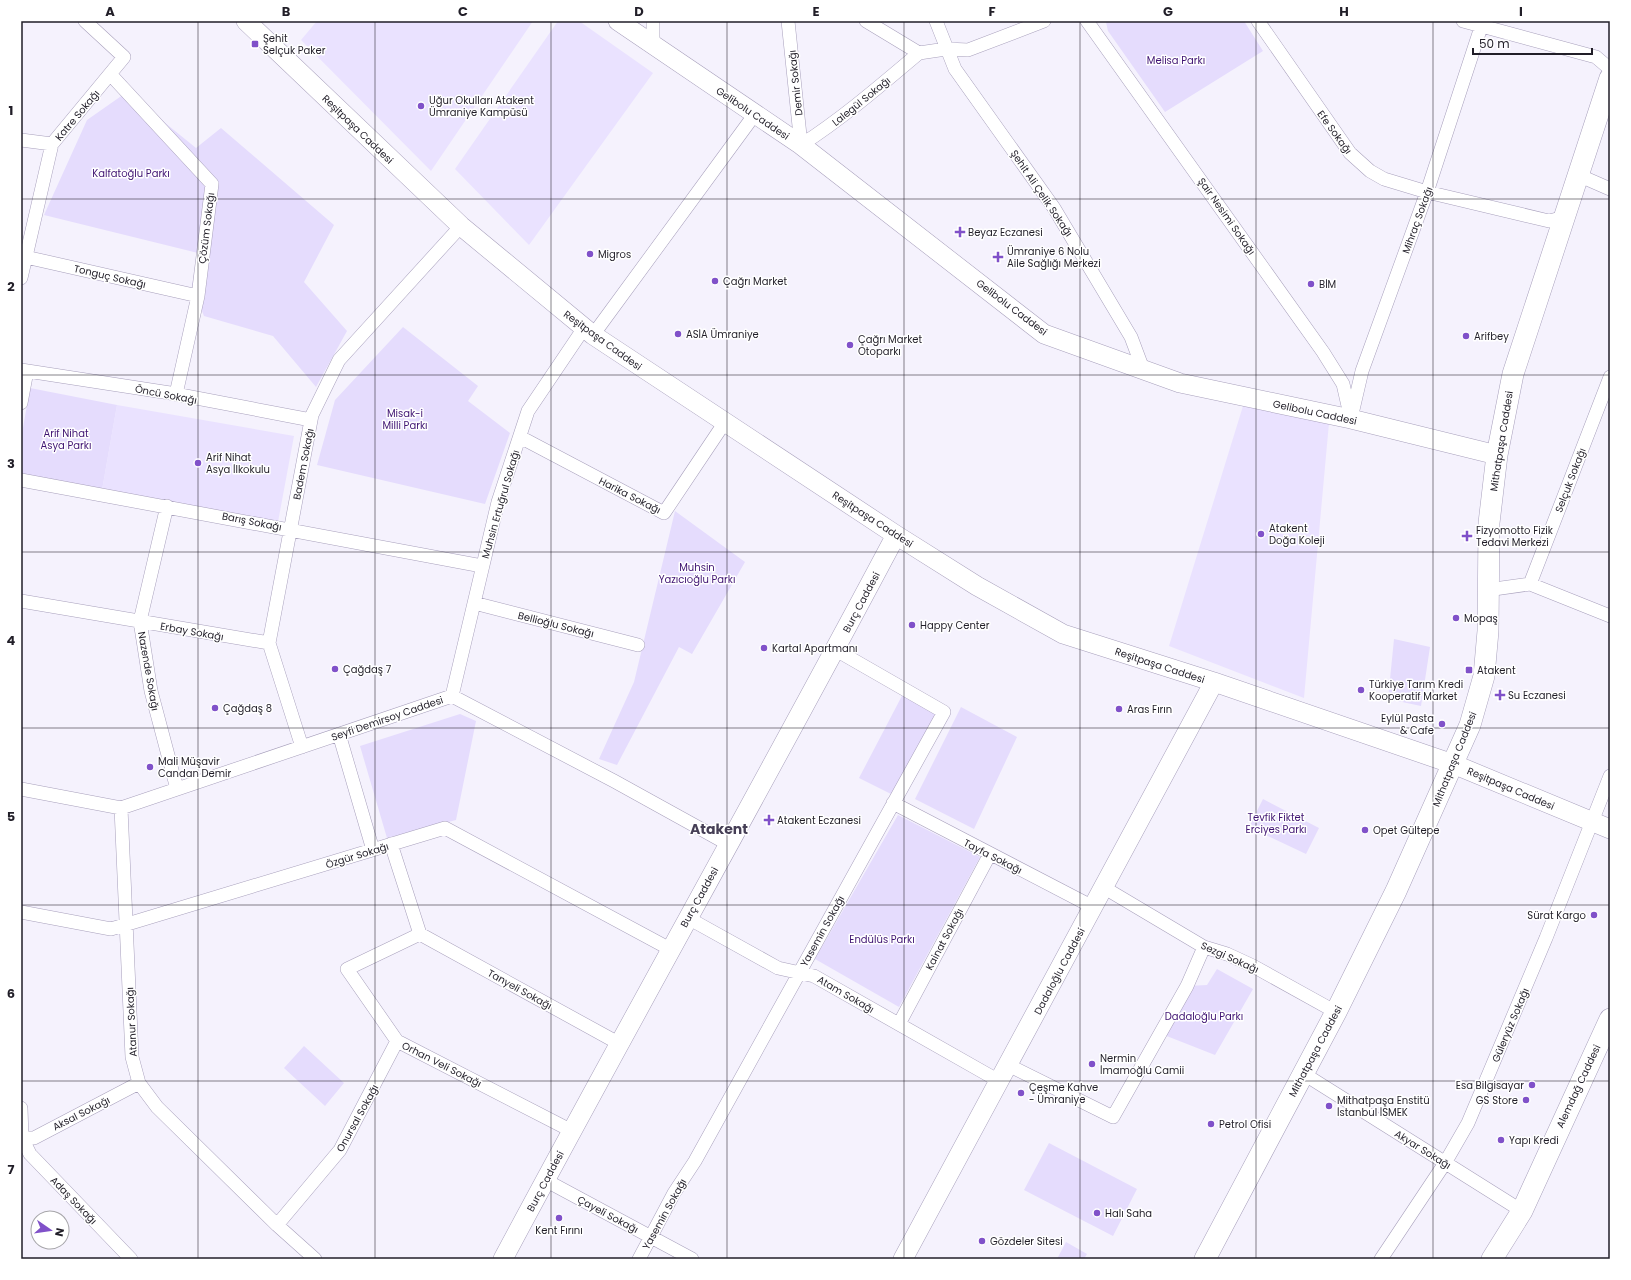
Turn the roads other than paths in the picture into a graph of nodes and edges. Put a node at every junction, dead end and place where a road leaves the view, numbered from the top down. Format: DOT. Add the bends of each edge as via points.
graph roads {
  1 [pos="85,21"];
  2 [pos="246,21"];
  3 [pos="618,21"];
  4 [pos="653,21"];
  5 [pos="788,21"];
  6 [pos="866,21"];
  7 [pos="936,21"];
  8 [pos="1044,21"];
  9 [pos="1087,21"];
  10 [pos="1258,21"];
  11 [pos="1463,21"];
  12 [pos="1482,23"];
  13 [pos="654,46"];
  14 [pos="946,49"];
  15 [pos="918,53"];
  16 [pos="1610,69"];
  17 [pos="111,74"];
  18 [pos="1610,78"];
  19 [pos="755,114"];
  20 [pos="21,140"];
  21 [pos="52,144"];
  22 [pos="801,145"];
  23 [pos="1578,175"];
  24 [pos="1610,189"];
  25 [pos="1427,192"];
  26 [pos="1565,217"];
  27 [pos="461,226"];
  28 [pos="23,256"];
  29 [pos="21,278"];
  30 [pos="198,296"];
  31 [pos="588,331"];
  32 [pos="1143,369"];
  33 [pos="24,370"];
  34 [pos="1610,377"];
  35 [pos="176,394"];
  36 [pos="21,403"];
  37 [pos="1351,419"];
  38 [pos="311,420"];
  39 [pos="725,422"];
  40 [pos="520,437"];
  41 [pos="1497,455"];
  42 [pos="21,480"];
  43 [pos="167,506"];
  44 [pos="291,529"];
  45 [pos="896,535"];
  46 [pos="482,566"];
  47 [pos="1530,584"];
  48 [pos="1487,590"];
  49 [pos="21,601"];
  50 [pos="474,603"];
  51 [pos="1610,616"];
  52 [pos="140,621"];
  53 [pos="269,643"];
  54 [pos="638,645"];
  55 [pos="836,650"];
  56 [pos="1214,682"];
  57 [pos="452,696"];
  58 [pos="339,734"];
  59 [pos="302,747"];
  60 [pos="1453,764"];
  61 [pos="1610,776"];
  62 [pos="21,789"];
  63 [pos="177,789"];
  64 [pos="893,803"];
  65 [pos="120,808"];
  66 [pos="1591,822"];
  67 [pos="1610,830"];
  68 [pos="391,844"];
  69 [pos="728,844"];
  70 [pos="374,850"];
  71 [pos="990,854"];
  72 [pos="1104,887"];
  73 [pos="1093,907"];
  74 [pos="21,912"];
  75 [pos="688,918"];
  76 [pos="126,924"];
  77 [pos="420,934"];
  78 [pos="1204,947"];
  79 [pos="670,949"];
  80 [pos="798,972"];
  81 [pos="1336,1012"];
  82 [pos="1610,1019"];
  83 [pos="899,1024"];
  84 [pos="397,1041"];
  85 [pos="620,1044"];
  86 [pos="1008,1065"];
  87 [pos="1304,1074"];
  88 [pos="999,1081"];
  89 [pos="139,1083"];
  90 [pos="21,1108"];
  91 [pos="572,1131"];
  92 [pos="22,1138"];
  93 [pos="1445,1163"];
  94 [pos="545,1180"];
  95 [pos="1522,1211"];
  96 [pos="277,1225"];
  97 [pos="651,1237"];
  98 [pos="131,1259"];
  99 [pos="315,1259"];
  100 [pos="503,1259"];
  101 [pos="639,1259"];
  102 [pos="692,1259"];
  103 [pos="903,1259"];
  104 [pos="1205,1259"];
  105 [pos="1381,1259"];
  106 [pos="1492,1259"];
  1 -- 17 [label="street, Katre Sokağı" via="124,57"];
  2 -- 27 [label="street, Reşitpaşa Caddesi"];
  3 -- 13 [label="street, Gelibolu Caddesi"];
  4 -- 13 [label="street"];
  5 -- 22 [label="street, Demir Sokağı"];
  6 -- 15 [label="street"];
  7 -- 14 [label="street, Şehit Ali Çelik Sokağı"];
  8 -- 14 [label="street" via="968,50"];
  9 -- 37 [label="street, Şair Nesimi Sokağı" via="1323,352 1343,384"];
  10 -- 25 [label="street, Efe Sokağı" via="1350,153 1370,171 1384,179"];
  11 -- 12 [label="street"];
  12 -- 16 [label="street" via="1596,57"];
  12 -- 25 [label="street, Mihraç Sokağı"];
  13 -- 19 [label="street, Gelibolu Caddesi"];
  14 -- 15 [label="street"];
  14 -- 32 [label="street, Şehit Ali Çelik Sokağı" via="954,69 1054,208 1131,337"];
  15 -- 22 [label="street, Lalegül Sokağı" via="882,85"];
  17 -- 21 [label="street, Katre Sokağı"];
  17 -- 30 [label="street, Çözüm Sokağı" via="212,184"];
  18 -- 23 [label="main road, Mithatpaşa Caddesi"];
  19 -- 22 [label="street, Gelibolu Caddesi"];
  19 -- 31 [label="street, Muhsin Ertuğrul Sokağı"];
  20 -- 21 [label="street"];
  21 -- 28 [label="street, Katre Sokağı"];
  22 -- 32 [label="street, Gelibolu Caddesi" via="1044,334"];
  23 -- 24 [label="street"];
  23 -- 26 [label="main road, Mithatpaşa Caddesi"];
  25 -- 26 [label="street, Efe Sokağı" via="1550,222"];
  25 -- 37 [label="street, Mihraç Sokağı" via="1362,371"];
  26 -- 41 [label="main road, Mithatpaşa Caddesi" via="1513,374"];
  27 -- 31 [label="street, Reşitpaşa Caddesi"];
  27 -- 38 [label="street, Badem Sokağı" via="339,360"];
  28 -- 29 [label="street, Katre Sokağı"];
  28 -- 30 [label="street, Tonguç Sokağı"];
  30 -- 35 [label="street, Çözüm Sokağı"];
  31 -- 39 [label="street, Reşitpaşa Caddesi"];
  31 -- 40 [label="street, Muhsin Ertuğrul Sokağı" via="528,411"];
  32 -- 37 [label="street, Gelibolu Caddesi" via="1180,383"];
  33 -- 35 [label="street, Öncü Sokağı"];
  33 -- 36 [label="street"];
  34 -- 47 [label="street, Selçuk Sokağı"];
  35 -- 38 [label="street, Öncü Sokağı"];
  37 -- 41 [label="street, Gelibolu Caddesi"];
  38 -- 44 [label="street, Badem Sokağı"];
  39 -- 40 [label="street, Harika Sokağı" via="664,513"];
  39 -- 45 [label="street, Reşitpaşa Caddesi"];
  40 -- 46 [label="street, Muhsin Ertuğrul Sokağı" via="498,502"];
  41 -- 48 [label="main road, Mithatpaşa Caddesi" via="1489,523"];
  42 -- 43 [label="street, Barış Sokağı"];
  43 -- 44 [label="street, Barış Sokağı"];
  43 -- 52 [label="street, Nazende Sokağı"];
  44 -- 46 [label="street, Barış Sokağı"];
  44 -- 53 [label="street, Badem Sokağı"];
  45 -- 55 [label="street, Burç Caddesi"];
  45 -- 56 [label="street, Reşitpaşa Caddesi" via="978,586 1063,634"];
  46 -- 50 [label="street, Muhsin Ertuğrul Sokağı"];
  47 -- 48 [label="street"];
  47 -- 51 [label="street"];
  48 -- 60 [label="main road, Mithatpaşa Caddesi" via="1488,631 1484,676 1470,725"];
  49 -- 52 [label="street, Erbay Sokağı"];
  50 -- 54 [label="street, Bellioğlu Sokağı"];
  50 -- 57 [label="street, Muhsin Ertuğrul Sokağı"];
  52 -- 53 [label="street, Erbay Sokağı"];
  52 -- 63 [label="street, Nazende Sokağı" via="150,691"];
  53 -- 59 [label="street, Badem Sokağı"];
  55 -- 64 [label="street, Yasemin Sokağı" via="944,712"];
  55 -- 69 [label="street, Burç Caddesi"];
  56 -- 60 [label="street, Reşitpaşa Caddesi"];
  56 -- 72 [label="street, Dadaloğlu Caddesi"];
  57 -- 58 [label="street, Seyfi Demirsoy Caddesi"];
  57 -- 69 [label="street, Seyfi Demirsoy Caddesi" via="610,778"];
  58 -- 59 [label="street, Seyfi Demirsoy Caddesi"];
  58 -- 70 [label="street"];
  59 -- 63 [label="street, Seyfi Demirsoy Caddesi"];
  60 -- 66 [label="street, Reşitpaşa Caddesi"];
  60 -- 81 [label="main road, Mithatpaşa Caddesi" via="1396,891"];
  61 -- 66 [label="street, Güleryüz Sokağı"];
  62 -- 65 [label="street, Seyfi Demirsoy Caddesi"];
  63 -- 65 [label="street, Seyfi Demirsoy Caddesi"];
  64 -- 71 [label="street, Tayfa Sokağı"];
  64 -- 80 [label="street, Yasemin Sokağı"];
  65 -- 76 [label="street, Atanur Sokağı"];
  66 -- 67 [label="street, Reşitpaşa Caddesi"];
  66 -- 93 [label="street, Güleryüz Sokağı" via="1546,938 1468,1122"];
  68 -- 70 [label="street, Özgür Sokağı"];
  68 -- 77 [label="street"];
  68 -- 79 [label="street, Özgür Sokağı" via="445,828"];
  69 -- 75 [label="street, Burç Caddesi"];
  70 -- 76 [label="street, Özgür Sokağı"];
  71 -- 73 [label="street, Tayfa Sokağı"];
  71 -- 83 [label="street, Kainat Sokağı"];
  72 -- 73 [label="street, Dadaloğlu Caddesi"];
  72 -- 78 [label="street, Sezgi Sokağı"];
  73 -- 86 [label="street, Dadaloğlu Caddesi"];
  74 -- 76 [label="street, Özgür Sokağı" via="111,929"];
  75 -- 79 [label="street, Burç Caddesi"];
  75 -- 80 [label="street, Atam Sokağı" via="778,968"];
  76 -- 89 [label="street, Atanur Sokağı" via="132,1057"];
  77 -- 84 [label="street, Orhan Veli Sokağı" via="347,969"];
  77 -- 85 [label="street, Tanyeli Sokağı"];
  78 -- 81 [label="street, Sezgi Sokağı" via="1253,966"];
  78 -- 86 [label="street" via="1187,986 1113,1117"];
  79 -- 85 [label="street, Burç Caddesi"];
  80 -- 83 [label="street, Atam Sokağı" via="814,976"];
  80 -- 97 [label="street, Yasemin Sokağı"];
  81 -- 87 [label="main road, Mithatpaşa Caddesi"];
  82 -- 95 [label="main road, Alemdağ Caddesi"];
  83 -- 88 [label="street, Atam Sokağı"];
  84 -- 91 [label="street, Orhan Veli Sokağı"];
  84 -- 96 [label="street, Onursal Sokağı" via="340,1150"];
  85 -- 91 [label="street, Burç Caddesi"];
  86 -- 88 [label="street, Dadaloğlu Caddesi"];
  87 -- 93 [label="street, Akyar Sokağı"];
  87 -- 104 [label="main road, Mithatpaşa Caddesi"];
  88 -- 103 [label="street, Dadaloğlu Caddesi"];
  89 -- 92 [label="street, Aksal Sokağı" via="34,1138"];
  89 -- 96 [label="street, Atanur Sokağı" via="158,1107"];
  90 -- 92 [label="street"];
  91 -- 94 [label="street, Burç Caddesi"];
  92 -- 98 [label="street, Adaş Sokağı" via="30,1154"];
  93 -- 95 [label="street, Akyar Sokağı"];
  93 -- 105 [label="street, Güleryüz Sokağı"];
  94 -- 97 [label="street, Çayeli Sokağı"];
  94 -- 100 [label="street, Burç Caddesi"];
  95 -- 106 [label="main road, Alemdağ Caddesi"];
  96 -- 99 [label="street, Atanur Sokağı"];
  97 -- 101 [label="street, Yasemin Sokağı"];
  97 -- 102 [label="street, Çayeli Sokağı"];
}
